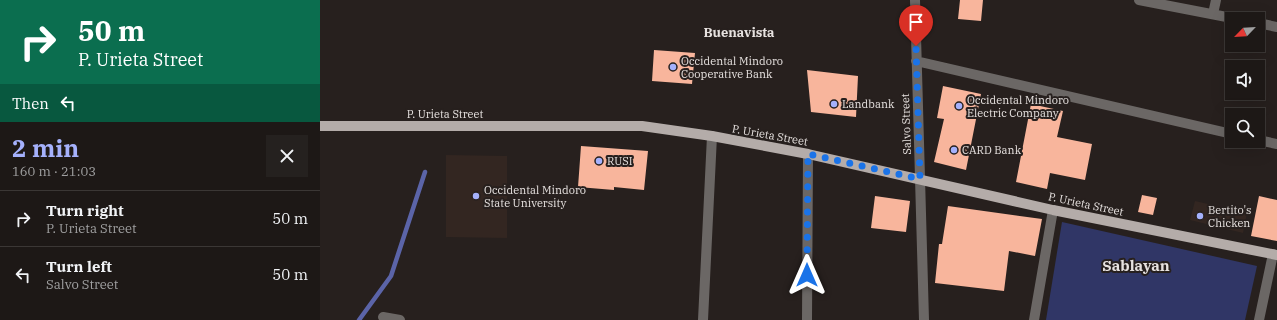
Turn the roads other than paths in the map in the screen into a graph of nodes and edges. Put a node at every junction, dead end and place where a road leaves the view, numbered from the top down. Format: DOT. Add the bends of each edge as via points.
graph roads {
  1 [pos="914,0"];
  2 [pos="1140,0"];
  3 [pos="1216,0"];
  4 [pos="1214,14"];
  5 [pos="1225,16"];
  6 [pos="1265,24"];
  7 [pos="1277,27"];
  8 [pos="916,61"];
  9 [pos="320,126"];
  10 [pos="1225,132"];
  11 [pos="712,136"];
  12 [pos="1265,141"];
  13 [pos="1277,144"];
  14 [pos="808,154"];
  15 [pos="920,179"];
  16 [pos="1053,210"];
  17 [pos="1275,255"];
  18 [pos="383,317"];
  19 [pos="400,320"];
  20 [pos="703,320"];
  21 [pos="807,320"];
  22 [pos="924,320"];
  23 [pos="1034,320"];
  24 [pos="1260,320"];
  1 -- 8 [label="street, Salvo Street"];
  2 -- 4 [label="street"];
  3 -- 4 [label="street"];
  4 -- 5 [label="street"];
  6 -- 7 [label="street"];
  8 -- 10 [label="street"];
  8 -- 15 [label="street, Salvo Street"];
  9 -- 11 [label="main road, P. Urieta Street" via="642,126"];
  11 -- 14 [label="main road, P. Urieta Street"];
  11 -- 20 [label="street"];
  12 -- 13 [label="street"];
  14 -- 15 [label="main road, P. Urieta Street"];
  14 -- 21 [label="street"];
  15 -- 16 [label="main road, P. Urieta Street"];
  15 -- 22 [label="street, Salvo Street"];
  16 -- 17 [label="main road, P. Urieta Street"];
  16 -- 23 [label="street"];
  17 -- 24 [label="street"];
  18 -- 19 [label="street"];
}
